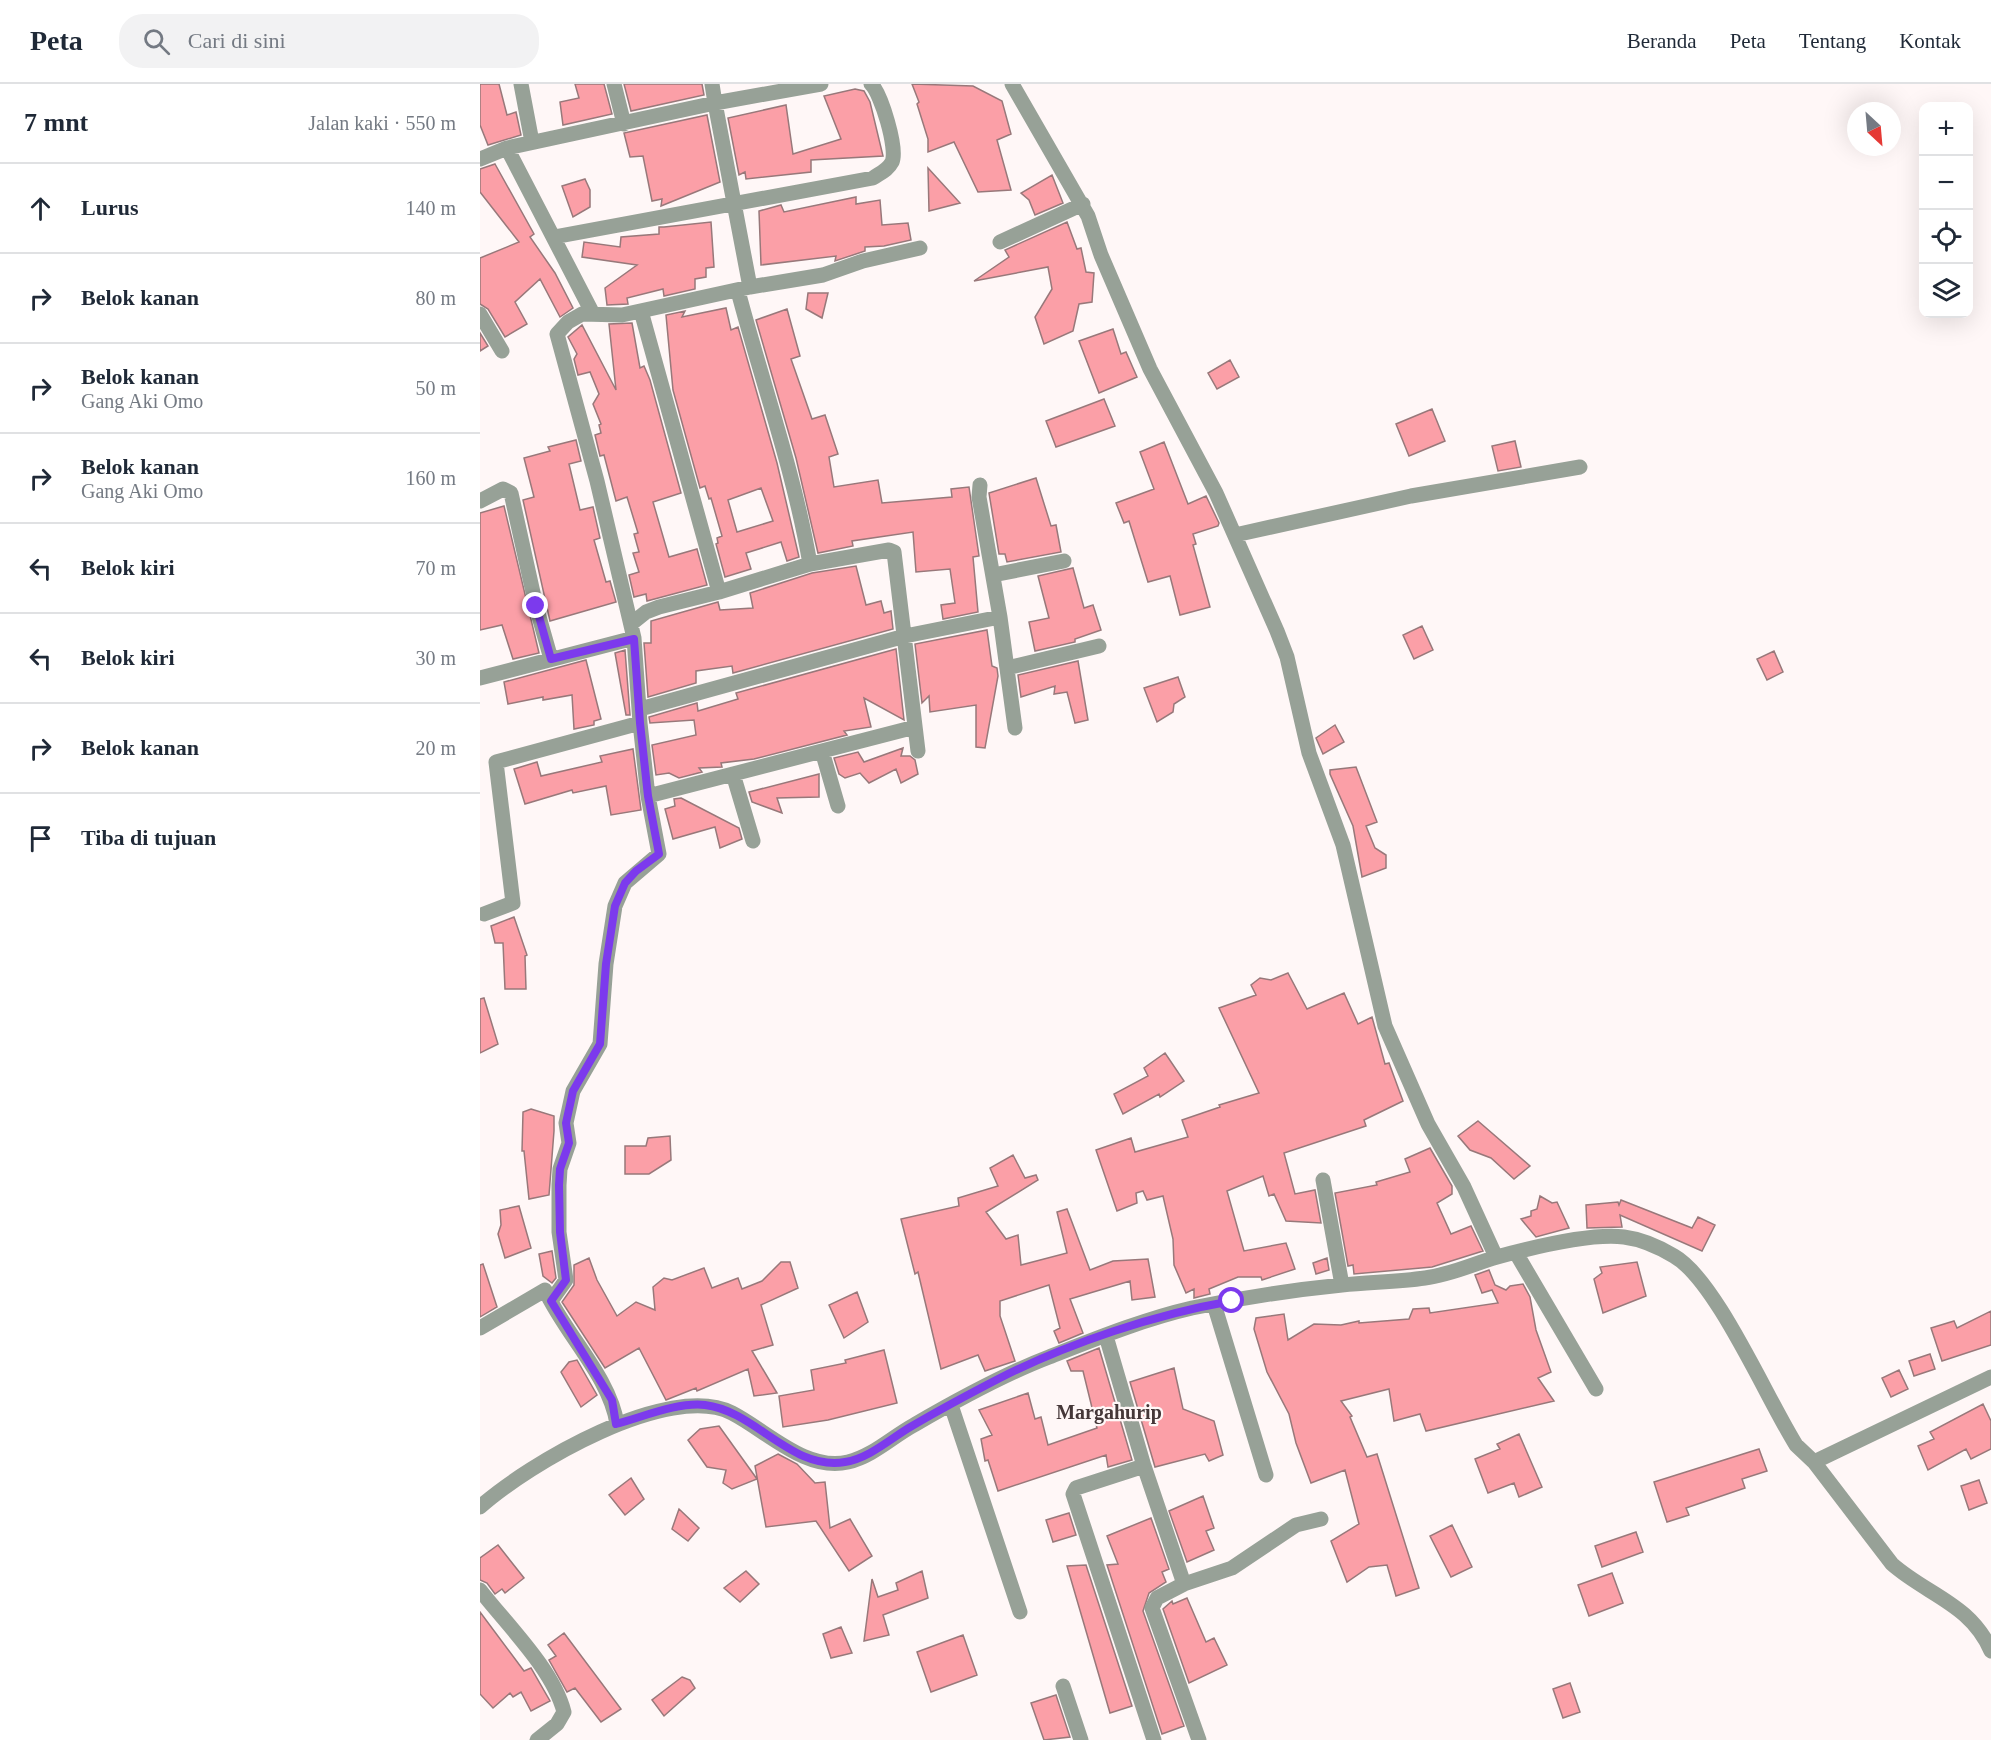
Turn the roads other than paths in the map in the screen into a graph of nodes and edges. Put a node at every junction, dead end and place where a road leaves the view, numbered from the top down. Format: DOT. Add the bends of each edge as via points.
graph roads {
  1 [pos="521,84"];
  2 [pos="614,84"];
  3 [pos="712,84"];
  4 [pos="821,84"];
  5 [pos="871,84"];
  6 [pos="1012,84"];
  7 [pos="801,86"];
  8 [pos="715,103"];
  9 [pos="624,124"];
  10 [pos="532,142"];
  11 [pos="507,148"];
  12 [pos="480,159"];
  13 [pos="1083,204"];
  14 [pos="734,205"];
  15 [pos="554,237"];
  16 [pos="1000,242"];
  17 [pos="920,248"];
  18 [pos="744,289"];
  19 [pos="641,311"];
  20 [pos="480,314"];
  21 [pos="593,314"];
  22 [pos="502,351"];
  23 [pos="1580,467"];
  24 [pos="980,485"];
  25 [pos="480,501"];
  26 [pos="1235,535"];
  27 [pos="1064,561"];
  28 [pos="810,564"];
  29 [pos="993,575"];
  30 [pos="719,592"];
  31 [pos="1000,617"];
  32 [pos="633,631"];
  33 [pos="905,636"];
  34 [pos="1099,646"];
  35 [pos="551,659"];
  36 [pos="1007,668"];
  37 [pos="480,678"];
  38 [pos="640,716"];
  39 [pos="915,727"];
  40 [pos="1015,728"];
  41 [pos="822,751"];
  42 [pos="918,751"];
  43 [pos="733,774"];
  44 [pos="648,796"];
  45 [pos="837,806"];
  46 [pos="753,841"];
  47 [pos="484,914"];
  48 [pos="1323,1180"];
  49 [pos="1515,1253"];
  50 [pos="1496,1257"];
  51 [pos="1342,1285"];
  52 [pos="548,1295"];
  53 [pos="1214,1304"];
  54 [pos="480,1328"];
  55 [pos="1106,1336"];
  56 [pos="1991,1377"];
  57 [pos="1596,1389"];
  58 [pos="951,1405"];
  59 [pos="616,1424"];
  60 [pos="1814,1462"];
  61 [pos="1144,1466"];
  62 [pos="1266,1475"];
  63 [pos="480,1507"];
  64 [pos="1321,1519"];
  65 [pos="1184,1584"];
  66 [pos="480,1590"];
  67 [pos="1020,1612"];
  68 [pos="1991,1651"];
  69 [pos="1063,1686"];
  70 [pos="537,1740"];
  71 [pos="1081,1740"];
  72 [pos="1154,1740"];
  73 [pos="1199,1740"];
  1 -- 10 [label="street"];
  2 -- 9 [label="street"];
  3 -- 8 [label="street"];
  4 -- 7 [label="street"];
  5 -- 14 [label="street" via="880,98 894,152 887,170 873,178"];
  6 -- 13 [label="street"];
  7 -- 8 [label="street"];
  8 -- 9 [label="street"];
  8 -- 14 [label="street"];
  9 -- 10 [label="street"];
  10 -- 11 [label="street"];
  11 -- 12 [label="street"];
  11 -- 15 [label="street"];
  13 -- 16 [label="street"];
  13 -- 26 [label="street" via="1150,369"];
  14 -- 15 [label="street"];
  14 -- 18 [label="street"];
  15 -- 21 [label="street"];
  17 -- 18 [label="street" via="823,275"];
  18 -- 19 [label="street"];
  18 -- 28 [label="street" via="761,377 796,488"];
  19 -- 21 [label="street"];
  19 -- 30 [label="street"];
  20 -- 22 [label="street"];
  21 -- 32 [label="street" via="582,314 559,329 557,342 597,481"];
  23 -- 26 [label="street" via="1411,496"];
  24 -- 29 [label="street"];
  25 -- 35 [label="street" via="503,489 511,493"];
  26 -- 50 [label="street" via="1287,657 1309,753 1343,845 1385,1026 1428,1124 1464,1187"];
  27 -- 29 [label="street"];
  28 -- 30 [label="street"];
  28 -- 33 [label="street" via="894,552"];
  29 -- 31 [label="street"];
  30 -- 32 [label="street" via="645,612"];
  31 -- 33 [label="street"];
  31 -- 36 [label="street"];
  32 -- 35 [label="street"];
  32 -- 38 [label="street"];
  33 -- 38 [label="street"];
  33 -- 39 [label="street"];
  34 -- 36 [label="street"];
  35 -- 37 [label="street"];
  36 -- 40 [label="street"];
  38 -- 44 [label="street"];
  38 -- 47 [label="street" via="496,762 513,903"];
  39 -- 41 [label="street"];
  39 -- 42 [label="street"];
  41 -- 43 [label="street"];
  41 -- 45 [label="street"];
  43 -- 44 [label="street"];
  43 -- 46 [label="street"];
  44 -- 52 [label="street" via="659,854 625,883 615,906 600,1044 573,1091 566,1123 569,1143 560,1169 559,1220 566,1280"];
  48 -- 51 [label="street"];
  49 -- 50 [label="street"];
  49 -- 57 [label="street"];
  49 -- 60 [label="street" via="1571,1241 1623,1237 1677,1257 1700,1280 1796,1445"];
  50 -- 51 [label="street" via="1428,1278"];
  51 -- 53 [label="street"];
  52 -- 54 [label="street"];
  52 -- 59 [label="street" via="612,1400"];
  53 -- 55 [label="street"];
  53 -- 62 [label="street"];
  55 -- 58 [label="street" via="1010,1373"];
  55 -- 61 [label="street"];
  56 -- 60 [label="street"];
  58 -- 59 [label="street" via="877,1449 847,1462 832,1463 788,1448 731,1413 704,1405"];
  58 -- 67 [label="street"];
  59 -- 63 [label="street" via="577,1442"];
  60 -- 68 [label="street" via="1892,1564 1964,1613"];
  61 -- 65 [label="street"];
  61 -- 72 [label="street" via="1076,1488 1073,1494"];
  64 -- 65 [label="street" via="1296,1525 1232,1568"];
  65 -- 73 [label="street" via="1157,1598 1152,1608"];
  66 -- 70 [label="street" via="561,1699 564,1712 557,1724"];
  69 -- 71 [label="street"];
}
